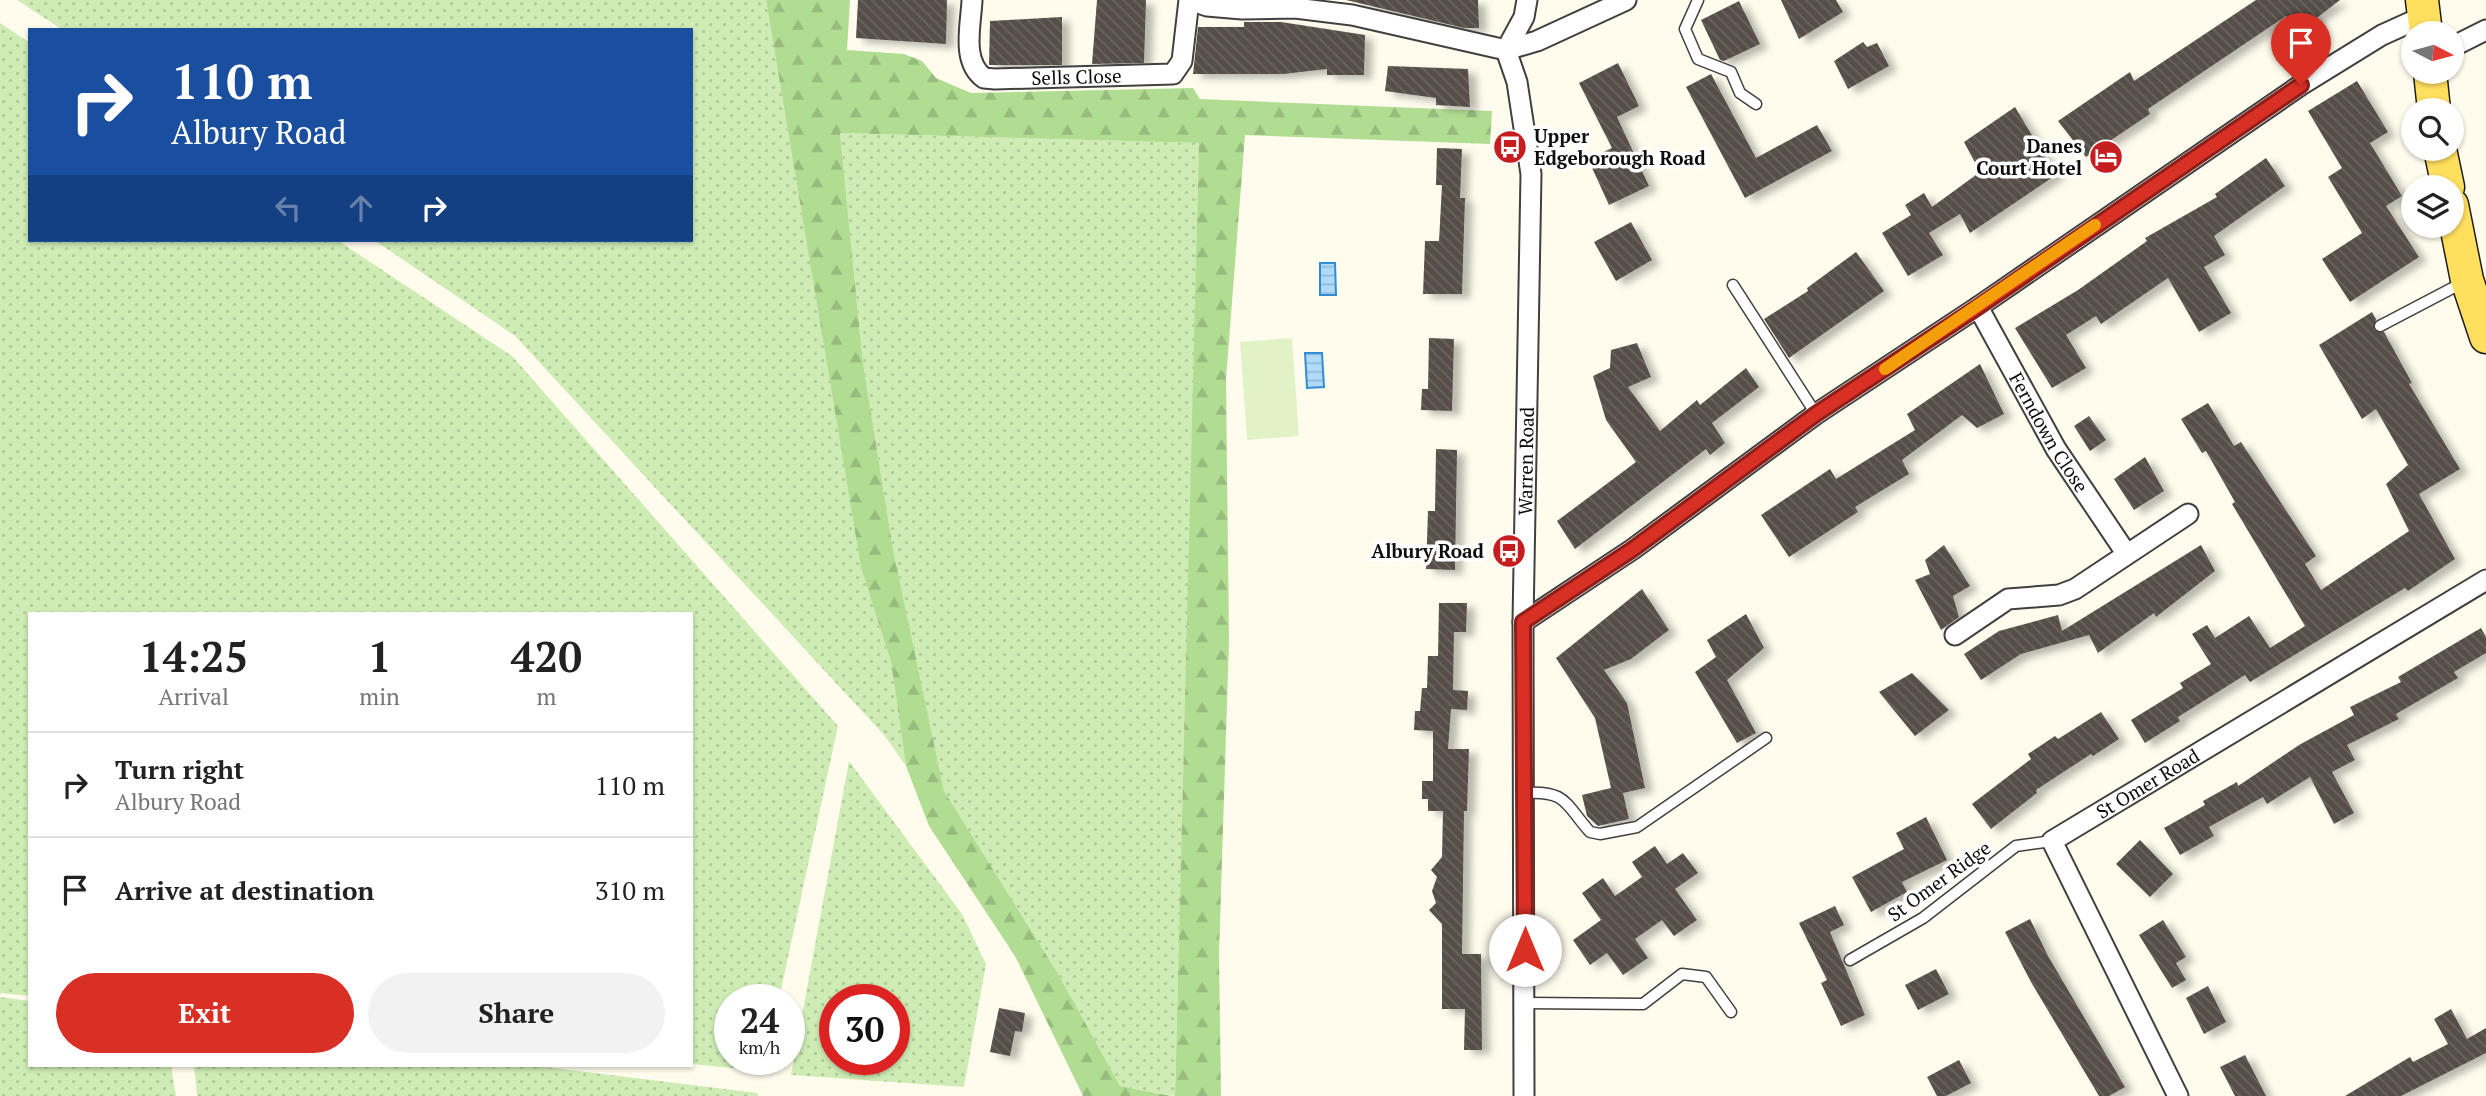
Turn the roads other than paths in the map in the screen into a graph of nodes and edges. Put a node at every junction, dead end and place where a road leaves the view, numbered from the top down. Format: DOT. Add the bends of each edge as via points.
graph roads {
  1 [pos="972,0"];
  2 [pos="1190,0"];
  3 [pos="1626,0"];
  4 [pos="1698,0"];
  5 [pos="1525,8"];
  6 [pos="2424,16"];
  7 [pos="2486,30"];
  8 [pos="2464,41"];
  9 [pos="1506,50"];
  10 [pos="1756,104"];
  11 [pos="2459,238"];
  12 [pos="2467,280"];
  13 [pos="1733,285"];
  14 [pos="1978,307"];
  15 [pos="2380,326"];
  16 [pos="2486,337"];
  17 [pos="1816,414"];
  18 [pos="2188,514"];
  19 [pos="2126,553"];
  20 [pos="2486,580"];
  21 [pos="1523,622"];
  22 [pos="1955,635"];
  23 [pos="1766,738"];
  24 [pos="1524,793"];
  25 [pos="2052,841"];
  26 [pos="1850,960"];
  27 [pos="1525,1003"];
  28 [pos="1731,1012"];
  29 [pos="1524,1096"];
  30 [pos="2178,1096"];
  1 -- 2 [label="street, Sells Close" via="972,66 984,78 995,79 1173,74 1182,61"];
  2 -- 9 [label="street" via="1207,6 1352,15"];
  3 -- 9 [label="street" via="1537,41"];
  4 -- 10 [label="lane" via="1685,29 1698,59 1731,72 1740,93"];
  5 -- 9 [label="street"];
  6 -- 14 [label="street" via="2382,34 2332,65"];
  7 -- 8 [label="street"];
  9 -- 21 [label="street, Warren Road" via="1517,82 1531,174"];
  11 -- 12 [label="main road"];
  12 -- 15 [label="lane"];
  12 -- 16 [label="main road"];
  13 -- 17 [label="lane"];
  14 -- 17 [label="street"];
  14 -- 19 [label="street, Ferndown Close" via="2056,449"];
  17 -- 21 [label="street" via="1633,549"];
  18 -- 19 [label="street"];
  19 -- 22 [label="street" via="2075,589 2059,596 2008,599"];
  20 -- 25 [label="street, St Omer Road"];
  21 -- 24 [label="street, Warren Road"];
  23 -- 24 [label="lane" via="1637,827 1590,832 1560,796"];
  24 -- 27 [label="street, Warren Road"];
  25 -- 26 [label="lane, St Omer Ridge" via="2016,846 1923,918"];
  25 -- 30 [label="street"];
  27 -- 28 [label="lane" via="1643,1004 1682,974 1706,977"];
  27 -- 29 [label="street, Warren Road"];
}
